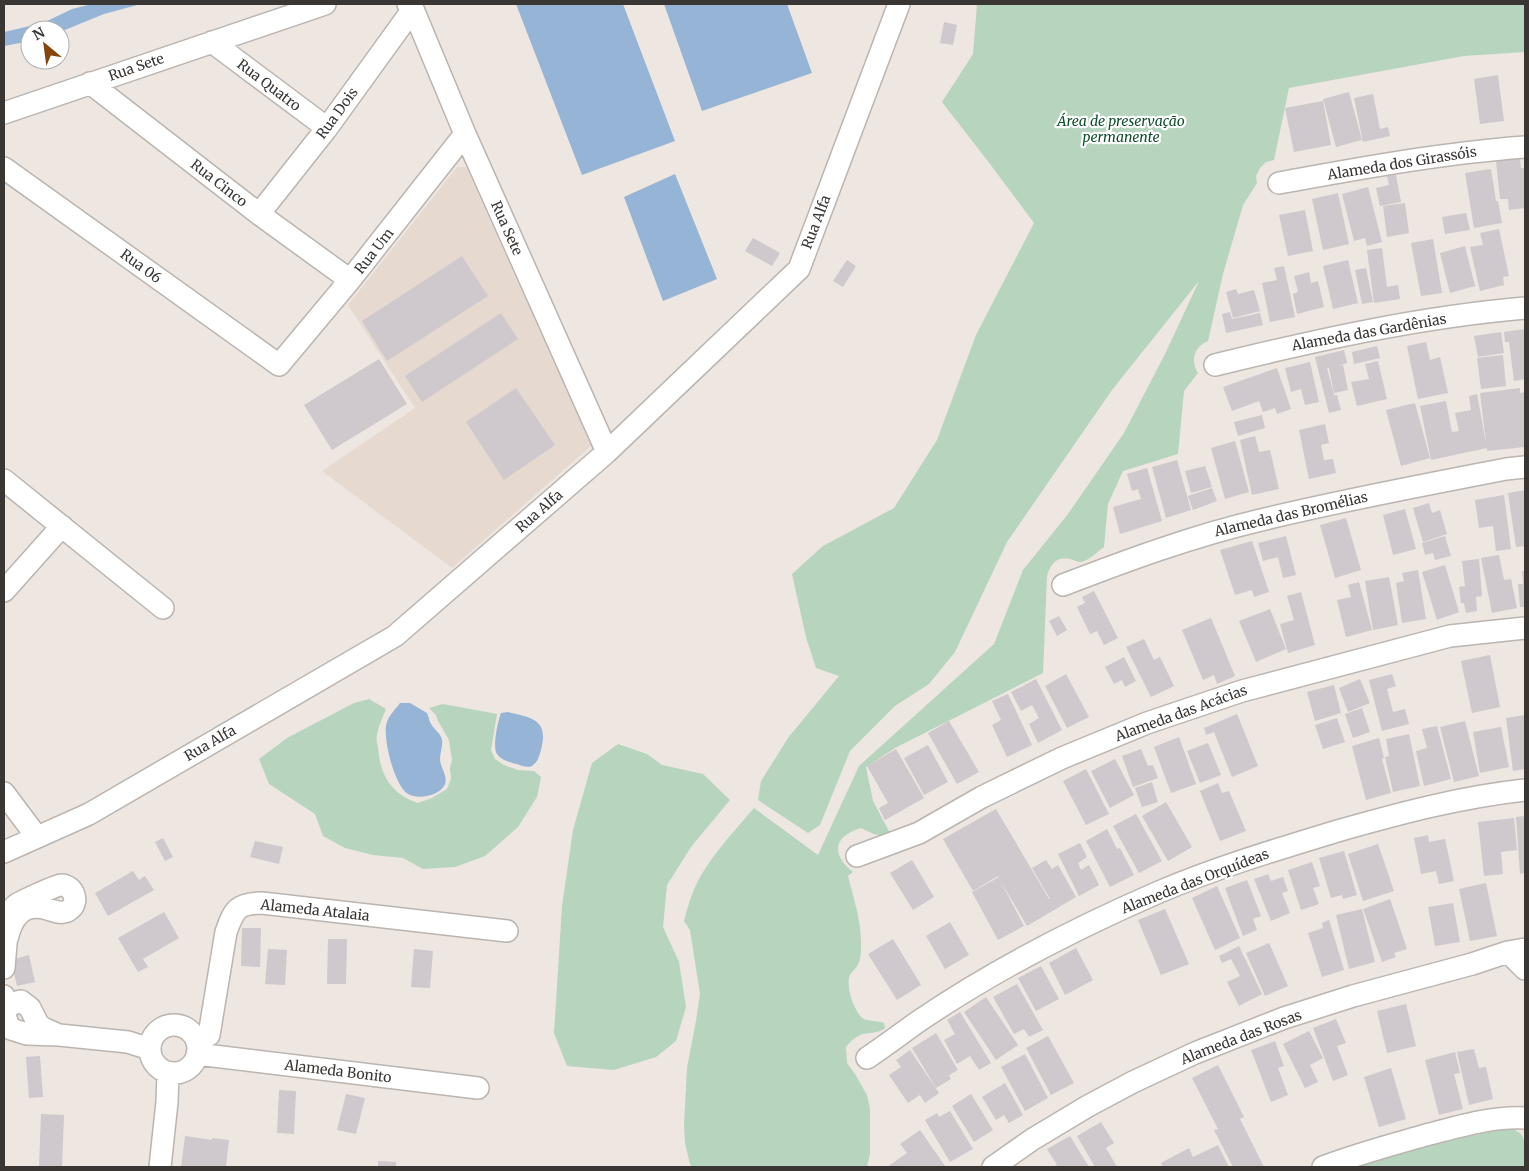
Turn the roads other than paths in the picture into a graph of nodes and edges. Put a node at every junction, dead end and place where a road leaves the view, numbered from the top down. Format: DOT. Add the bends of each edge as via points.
graph roads {
  1 [pos="325,4"];
  2 [pos="899,4"];
  3 [pos="410,6"];
  4 [pos="212,42"];
  5 [pos="90,83"];
  6 [pos="4,113"];
  7 [pos="327,128"];
  8 [pos="465,134"];
  9 [pos="1525,147"];
  10 [pos="4,168"];
  11 [pos="1279,183"];
  12 [pos="259,214"];
  13 [pos="350,280"];
  14 [pos="1525,308"];
  15 [pos="279,365"];
  16 [pos="1215,365"];
  17 [pos="607,452"];
  18 [pos="1525,467"];
  19 [pos="4,480"];
  20 [pos="62,526"];
  21 [pos="1063,585"];
  22 [pos="4,591"];
  23 [pos="163,608"];
  24 [pos="1525,628"];
  25 [pos="1525,790"];
  26 [pos="4,793"];
  27 [pos="36,837"];
  28 [pos="4,852"];
  29 [pos="857,856"];
  30 [pos="507,931"];
  31 [pos="7,939"];
  32 [pos="1516,950"];
  33 [pos="4,968"];
  34 [pos="1525,969"];
  35 [pos="4,982"];
  36 [pos="10,1003"];
  37 [pos="197,1048"];
  38 [pos="150,1049"];
  39 [pos="867,1058"];
  40 [pos="168,1073"];
  41 [pos="478,1088"];
  42 [pos="1525,1118"];
  43 [pos="160,1167"];
  44 [pos="993,1167"];
  45 [pos="1323,1167"];
  1 -- 4 [label="street, Rua Sete"];
  2 -- 17 [label="street, Rua Alfa" via="799,269"];
  3 -- 7 [label="street, Rua Dois"];
  3 -- 8 [label="street, Rua Sete"];
  4 -- 5 [label="street, Rua Sete"];
  4 -- 7 [label="street, Rua Quatro"];
  5 -- 6 [label="street, Rua Sete"];
  5 -- 12 [label="street, Rua Cinco"];
  7 -- 12 [label="street, Rua Dois"];
  8 -- 13 [label="street, Rua Um"];
  8 -- 17 [label="street, Rua Sete"];
  9 -- 11 [label="street, Alameda dos Girassóis" via="1413,160"];
  10 -- 15 [label="street, Rua 06"];
  12 -- 13 [label="street, Rua Cinco"];
  13 -- 15 [label="street, Rua Um"];
  14 -- 16 [label="street, Alameda das Gardênias" via="1361,332"];
  17 -- 27 [label="street, Rua Alfa" via="395,636 89,814"];
  18 -- 21 [label="street, Alameda das Bromélias" via="1260,520 1128,559"];
  19 -- 20 [label="street"];
  20 -- 22 [label="street"];
  20 -- 23 [label="street"];
  24 -- 29 [label="street, Alameda das Acácias" via="1450,636 1242,691 1147,723 1062,758 982,797 919,833"];
  25 -- 39 [label="street, Alameda das Orquídeas" via="1402,812 1241,861 1160,892 1041,948 973,987"];
  26 -- 27 [label="street"];
  27 -- 28 [label="street, Rua Alfa"];
  30 -- 37 [label="street, Alameda Atalaia" via="247,903 230,920 209,1035"];
  31 -- 33 [label="street"];
  32 -- 34 [label="street, Alameda das Rosas"];
  32 -- 44 [label="street, Alameda das Rosas" via="1284,1018 1195,1053 1088,1106"];
  35 -- 36 [label="street" via="10,992"];
  36 -- 38 [label="street" via="5,1019 7,1025 18,1032 128,1042"];
  37 -- 38 [label="street" via="189,1030 174,1025 160,1030"];
  37 -- 40 [label="street" via="195,1062 190,1067 184,1072"];
  37 -- 41 [label="street, Alameda Bonito"];
  38 -- 40 [label="street" via="154,1064"];
  40 -- 43 [label="street"];
  42 -- 45 [label="street" via="1508,1117 1453,1128"];
}
